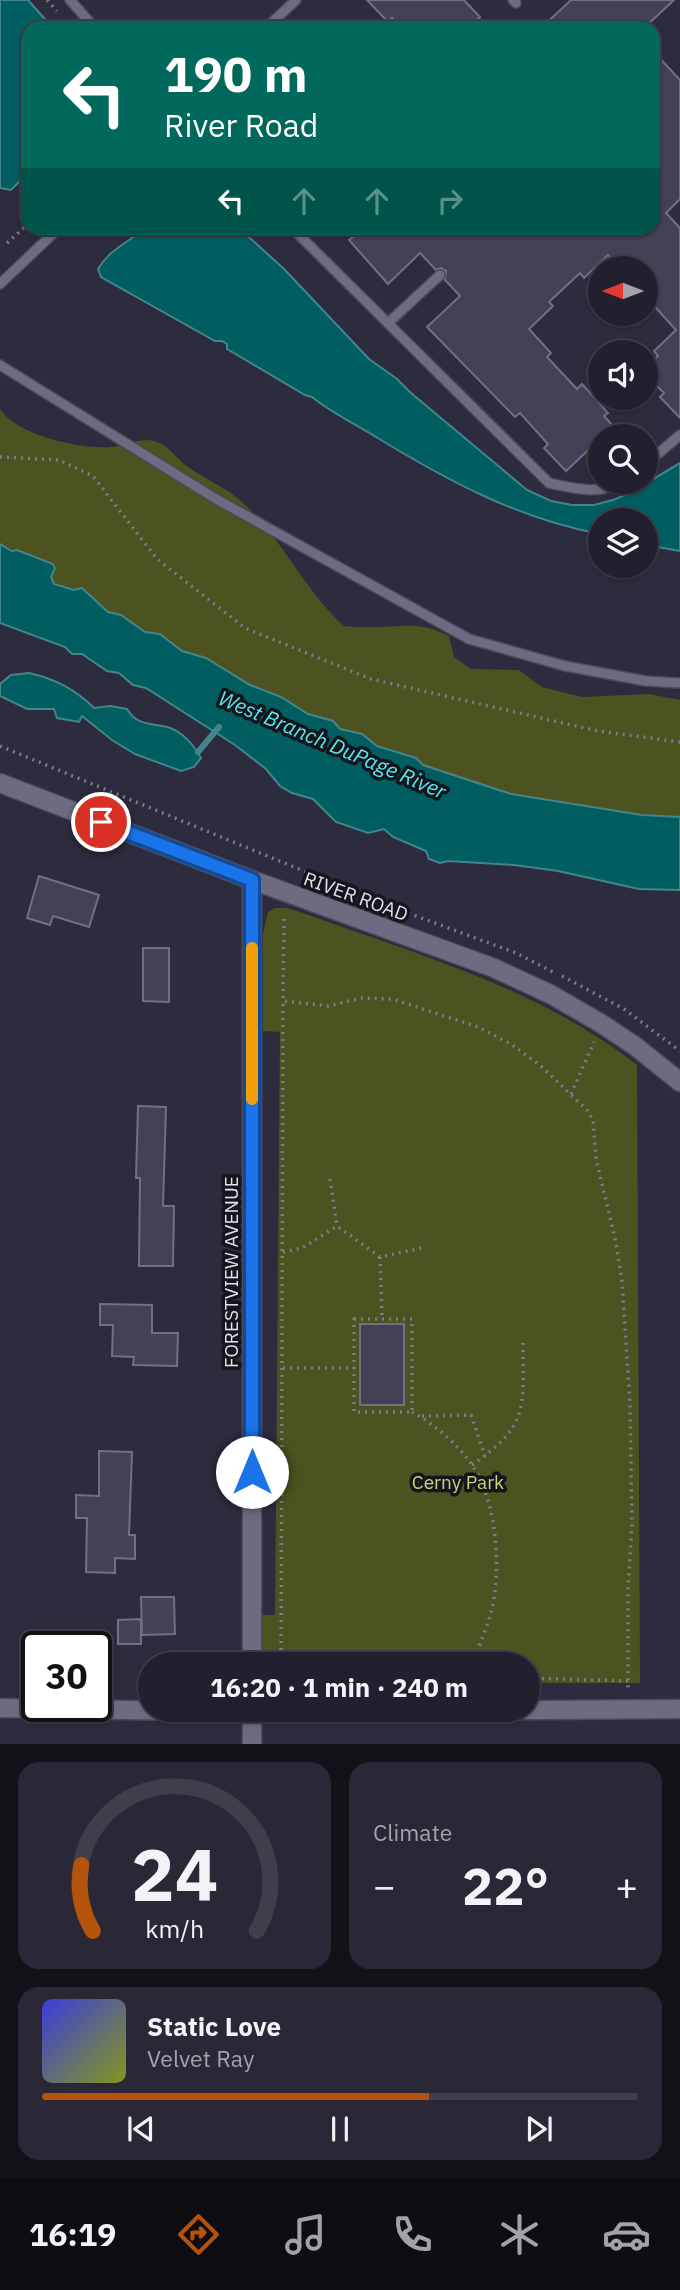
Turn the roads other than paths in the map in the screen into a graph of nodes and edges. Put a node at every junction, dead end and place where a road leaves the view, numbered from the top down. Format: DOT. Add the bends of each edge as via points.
graph roads {
  1 [pos="70,0"];
  2 [pos="296,0"];
  3 [pos="89,21"];
  4 [pos="274,21"];
  5 [pos="52,235"];
  6 [pos="299,235"];
  7 [pos="440,275"];
  8 [pos="0,284"];
  9 [pos="388,323"];
  10 [pos="0,365"];
  11 [pos="680,435"];
  12 [pos="658,454"];
  13 [pos="588,489"];
  14 [pos="680,682"];
  15 [pos="0,783"];
  16 [pos="252,880"];
  17 [pos="680,1083"];
  18 [pos="252,1652"];
  19 [pos="0,1708"];
  20 [pos="680,1709"];
  21 [pos="138,1710"];
  22 [pos="540,1710"];
  23 [pos="252,1722"];
  24 [pos="251,1744"];
  1 -- 3 [label="lane"];
  2 -- 4 [label="lane"];
  5 -- 8 [label="lane"];
  6 -- 9 [label="lane"];
  7 -- 9 [label="lane"];
  9 -- 13 [label="lane" via="549,483"];
  10 -- 14 [label="lane" via="216,499 469,639 565,666 646,681"];
  11 -- 12 [label="lane"];
  15 -- 16 [label="street, RIVER ROAD"];
  16 -- 17 [label="street, RIVER ROAD" via="494,968 552,995 635,1046"];
  16 -- 18 [label="street, FORESTVIEW AVENUE"];
  19 -- 21 [label="street"];
  20 -- 22 [label="street"];
  23 -- 24 [label="street"];
}
